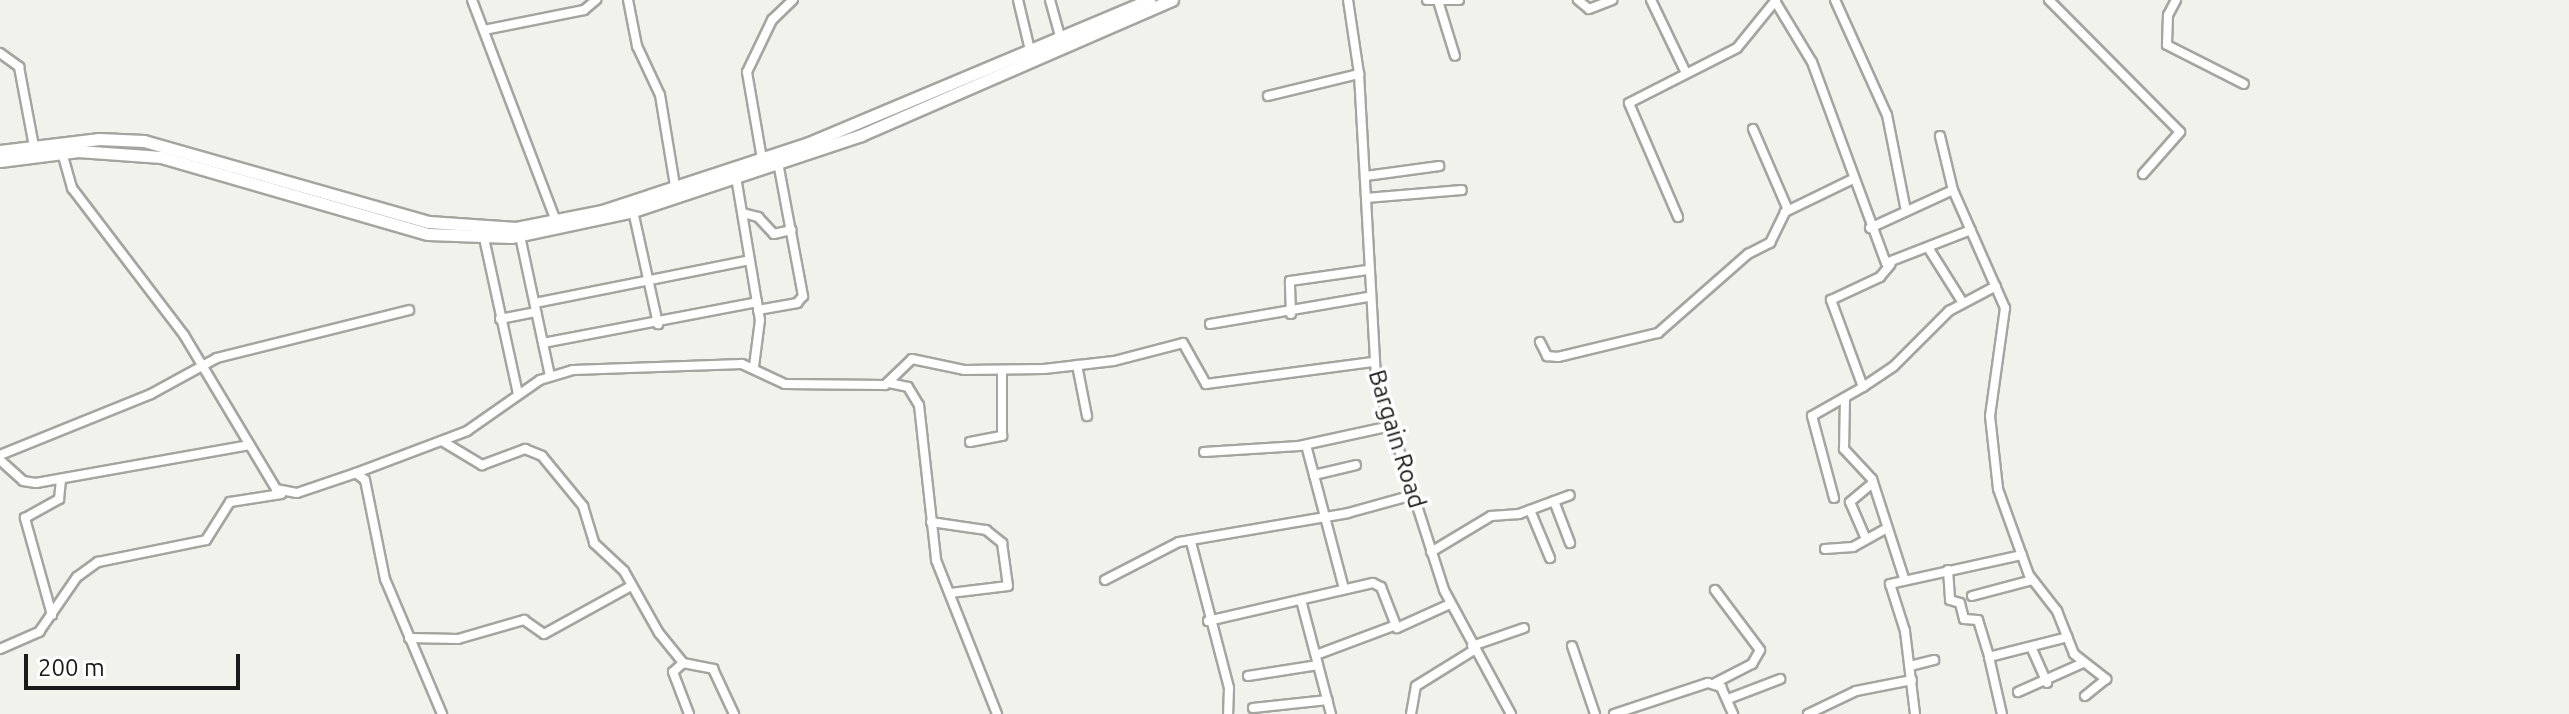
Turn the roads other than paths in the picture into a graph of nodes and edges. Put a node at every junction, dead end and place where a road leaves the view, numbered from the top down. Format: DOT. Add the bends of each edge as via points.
graph roads {
  1 [pos="472,0"];
  2 [pos="596,0"];
  3 [pos="628,0"];
  4 [pos="793,0"];
  5 [pos="1018,0"];
  6 [pos="1050,0"];
  7 [pos="1149,0"];
  8 [pos="1172,0"];
  9 [pos="1348,0"];
  10 [pos="1427,0"];
  11 [pos="1459,0"];
  12 [pos="1578,0"];
  13 [pos="1612,0"];
  14 [pos="1651,0"];
  15 [pos="1835,0"];
  16 [pos="2049,0"];
  17 [pos="2176,0"];
  18 [pos="1775,1"];
  19 [pos="1439,4"];
  20 [pos="484,30"];
  21 [pos="1061,41"];
  22 [pos="0,53"];
  23 [pos="1031,54"];
  24 [pos="1455,56"];
  25 [pos="1686,73"];
  26 [pos="1359,74"];
  27 [pos="2244,84"];
  28 [pos="1268,96"];
  29 [pos="1753,129"];
  30 [pos="1940,136"];
  31 [pos="61,147"];
  32 [pos="0,151"];
  33 [pos="35,151"];
  34 [pos="762,159"];
  35 [pos="0,161"];
  36 [pos="778,163"];
  37 [pos="1439,166"];
  38 [pos="2143,174"];
  39 [pos="1366,176"];
  40 [pos="736,177"];
  41 [pos="1851,180"];
  42 [pos="1462,190"];
  43 [pos="1953,190"];
  44 [pos="676,193"];
  45 [pos="1366,198"];
  46 [pos="1788,210"];
  47 [pos="633,211"];
  48 [pos="1906,211"];
  49 [pos="743,213"];
  50 [pos="1678,217"];
  51 [pos="556,221"];
  52 [pos="1870,228"];
  53 [pos="792,230"];
  54 [pos="1971,230"];
  55 [pos="520,236"];
  56 [pos="484,238"];
  57 [pos="1929,249"];
  58 [pos="750,260"];
  59 [pos="1890,265"];
  60 [pos="1367,270"];
  61 [pos="652,281"];
  62 [pos="1996,286"];
  63 [pos="1368,297"];
  64 [pos="1963,303"];
  65 [pos="758,306"];
  66 [pos="536,307"];
  67 [pos="409,310"];
  68 [pos="1291,314"];
  69 [pos="500,319"];
  70 [pos="658,324"];
  71 [pos="1210,324"];
  72 [pos="1540,342"];
  73 [pos="543,343"];
  74 [pos="1373,362"];
  75 [pos="1077,365"];
  76 [pos="754,366"];
  77 [pos="203,367"];
  78 [pos="1002,370"];
  79 [pos="550,376"];
  80 [pos="889,383"];
  81 [pos="1863,387"];
  82 [pos="518,394"];
  83 [pos="1845,398"];
  84 [pos="1087,416"];
  85 [pos="1391,426"];
  86 [pos="442,441"];
  87 [pos="970,442"];
  88 [pos="250,445"];
  89 [pos="1306,445"];
  90 [pos="1204,452"];
  91 [pos="0,457"];
  92 [pos="1356,465"];
  93 [pos="356,473"];
  94 [pos="1314,475"];
  95 [pos="61,479"];
  96 [pos="1873,483"];
  97 [pos="282,493"];
  98 [pos="1413,495"];
  99 [pos="1570,495"];
  100 [pos="1834,498"];
  101 [pos="1554,501"];
  102 [pos="1530,510"];
  103 [pos="1324,516"];
  104 [pos="931,522"];
  105 [pos="1885,529"];
  106 [pos="1866,539"];
  107 [pos="1191,542"];
  108 [pos="1570,543"];
  109 [pos="1825,549"];
  110 [pos="1431,552"];
  111 [pos="2022,555"];
  112 [pos="1550,558"];
  113 [pos="1948,570"];
  114 [pos="1904,578"];
  115 [pos="1105,580"];
  116 [pos="2032,580"];
  117 [pos="631,586"];
  118 [pos="1344,589"];
  119 [pos="1715,590"];
  120 [pos="950,593"];
  121 [pos="1972,596"];
  122 [pos="1301,600"];
  123 [pos="1450,604"];
  124 [pos="52,615"];
  125 [pos="1208,621"];
  126 [pos="1393,626"];
  127 [pos="1524,628"];
  128 [pos="2068,637"];
  129 [pos="409,638"];
  130 [pos="1572,646"];
  131 [pos="1473,648"];
  132 [pos="0,649"];
  133 [pos="2032,649"];
  134 [pos="1989,657"];
  135 [pos="1317,660"];
  136 [pos="1934,660"];
  137 [pos="683,663"];
  138 [pos="2081,664"];
  139 [pos="1910,666"];
  140 [pos="1248,676"];
  141 [pos="1780,679"];
  142 [pos="1912,680"];
  143 [pos="1715,683"];
  144 [pos="2047,683"];
  145 [pos="2018,692"];
  146 [pos="2085,696"];
  147 [pos="1728,699"];
  148 [pos="1328,700"];
  149 [pos="1253,708"];
  150 [pos="442,714"];
  151 [pos="689,714"];
  152 [pos="734,714"];
  153 [pos="997,714"];
  154 [pos="1228,714"];
  155 [pos="1331,714"];
  156 [pos="1411,714"];
  157 [pos="1511,714"];
  158 [pos="1595,714"];
  159 [pos="1614,714"];
  160 [pos="1733,714"];
  161 [pos="1808,714"];
  162 [pos="1915,714"];
  163 [pos="2002,714"];
  1 -- 20 [label="street"];
  2 -- 20 [label="street" via="584,10"];
  3 -- 44 [label="street" via="637,46 660,95"];
  4 -- 34 [label="street" via="772,20 747,72"];
  5 -- 23 [label="street"];
  6 -- 21 [label="street"];
  7 -- 21 [label="main road"];
  8 -- 36 [label="main road" via="914,114"];
  9 -- 26 [label="street, Bargain Road"];
  10 -- 19 [label="street"];
  11 -- 19 [label="street"];
  12 -- 13 [label="street" via="1589,9"];
  14 -- 25 [label="street"];
  15 -- 48 [label="street" via="1887,115"];
  16 -- 38 [label="street" via="2180,132"];
  17 -- 27 [label="street" via="2166,44"];
  18 -- 25 [label="street" via="1744,43"];
  18 -- 41 [label="street" via="1812,62"];
  19 -- 24 [label="street"];
  20 -- 51 [label="street"];
  21 -- 23 [label="main road"];
  22 -- 33 [label="street" via="19,67"];
  23 -- 34 [label="main road"];
  25 -- 50 [label="street" via="1633,99 1628,108"];
  26 -- 28 [label="street"];
  26 -- 39 [label="street, Bargain Road"];
  29 -- 46 [label="street"];
  30 -- 43 [label="street"];
  31 -- 33 [label="main road"];
  31 -- 51 [label="main road" via="113,138 173,147 445,226 492,230"];
  31 -- 56 [label="main road" via="173,159 428,234"];
  31 -- 77 [label="street" via="72,188"];
  32 -- 33 [label="main road"];
  33 -- 35 [label="main road"];
  34 -- 44 [label="main road"];
  36 -- 40 [label="main road"];
  36 -- 53 [label="street"];
  37 -- 39 [label="street"];
  39 -- 45 [label="street, Bargain Road"];
  40 -- 44 [label="main road"];
  40 -- 49 [label="street"];
  41 -- 46 [label="street"];
  41 -- 52 [label="street"];
  42 -- 45 [label="street"];
  43 -- 48 [label="street"];
  43 -- 54 [label="street"];
  44 -- 47 [label="main road"];
  44 -- 51 [label="main road"];
  45 -- 60 [label="street, Bargain Road"];
  46 -- 72 [label="street" via="1770,243 1748,254 1658,333 1558,357 1547,356"];
  47 -- 55 [label="main road"];
  47 -- 61 [label="street"];
  48 -- 52 [label="street"];
  49 -- 53 [label="street" via="758,217 774,234"];
  49 -- 58 [label="street"];
  52 -- 59 [label="street"];
  53 -- 65 [label="street" via="803,296 797,303"];
  54 -- 57 [label="street"];
  54 -- 62 [label="street"];
  55 -- 56 [label="main road"];
  55 -- 66 [label="street"];
  56 -- 69 [label="street"];
  57 -- 59 [label="street"];
  57 -- 64 [label="street"];
  58 -- 61 [label="street"];
  58 -- 65 [label="street"];
  59 -- 81 [label="street" via="1880,277 1831,300"];
  60 -- 63 [label="street, Bargain Road"];
  60 -- 68 [label="street" via="1290,281"];
  61 -- 66 [label="street"];
  61 -- 70 [label="street"];
  62 -- 64 [label="street"];
  62 -- 111 [label="street" via="2005,308 1991,427 1998,489"];
  63 -- 68 [label="street"];
  63 -- 74 [label="street, Bargain Road"];
  64 -- 81 [label="street"];
  65 -- 70 [label="street"];
  65 -- 76 [label="street"];
  66 -- 69 [label="street"];
  66 -- 73 [label="street"];
  67 -- 77 [label="street"];
  68 -- 71 [label="street"];
  69 -- 82 [label="street"];
  70 -- 73 [label="street"];
  73 -- 79 [label="street"];
  74 -- 75 [label="street" via="1206,384 1183,343"];
  74 -- 85 [label="street, Bargain Road"];
  75 -- 78 [label="street"];
  75 -- 84 [label="street"];
  76 -- 79 [label="street" via="657,363"];
  76 -- 80 [label="street" via="785,384"];
  77 -- 88 [label="street"];
  77 -- 91 [label="street"];
  78 -- 80 [label="street" via="912,359"];
  78 -- 87 [label="street" via="1002,436"];
  79 -- 82 [label="street"];
  80 -- 104 [label="street" via="908,387 919,405"];
  81 -- 83 [label="street"];
  82 -- 86 [label="street" via="477,427"];
  83 -- 96 [label="street" via="1844,449"];
  83 -- 100 [label="street" via="1812,416"];
  85 -- 89 [label="street"];
  85 -- 98 [label="street, Bargain Road"];
  86 -- 93 [label="street"];
  86 -- 117 [label="street" via="482,465 525,449 537,452 583,506 594,543"];
  88 -- 95 [label="street"];
  88 -- 97 [label="street"];
  89 -- 90 [label="street"];
  89 -- 94 [label="street"];
  91 -- 95 [label="street" via="29,483"];
  92 -- 94 [label="street"];
  93 -- 97 [label="street"];
  93 -- 129 [label="street" via="367,485 381,565"];
  94 -- 103 [label="street"];
  95 -- 124 [label="street" via="59,499 25,518"];
  96 -- 105 [label="street"];
  96 -- 106 [label="street" via="1850,502"];
  97 -- 124 [label="street" via="230,502 206,540 98,562 77,577"];
  98 -- 103 [label="street"];
  98 -- 110 [label="street, Bargain Road"];
  99 -- 101 [label="street"];
  101 -- 102 [label="street"];
  101 -- 108 [label="street"];
  102 -- 110 [label="street" via="1485,518"];
  102 -- 112 [label="street"];
  103 -- 107 [label="street"];
  103 -- 118 [label="street"];
  104 -- 120 [label="street"];
  104 -- 120 [label="street" via="986,530 1002,543 1008,586"];
  105 -- 106 [label="street"];
  105 -- 114 [label="street"];
  106 -- 109 [label="street"];
  107 -- 115 [label="street" via="1161,549"];
  107 -- 125 [label="street"];
  110 -- 123 [label="street, Bargain Road"];
  111 -- 113 [label="street"];
  111 -- 116 [label="street"];
  113 -- 114 [label="street"];
  113 -- 134 [label="street" via="1950,600 1960,603 1964,619 1978,620"];
  114 -- 139 [label="street" via="1888,591 1904,628"];
  116 -- 121 [label="street"];
  116 -- 128 [label="street"];
  117 -- 129 [label="street" via="548,634 524,620 458,639"];
  117 -- 137 [label="street"];
  118 -- 122 [label="street"];
  118 -- 126 [label="street" via="1378,584"];
  119 -- 143 [label="street" via="1760,650 1752,664"];
  120 -- 153 [label="street"];
  122 -- 125 [label="street"];
  122 -- 135 [label="street"];
  123 -- 126 [label="street"];
  123 -- 131 [label="street, Bargain Road"];
  124 -- 132 [label="street" via="30,638"];
  125 -- 154 [label="street" via="1229,688"];
  126 -- 135 [label="street"];
  127 -- 131 [label="street"];
  128 -- 133 [label="street"];
  128 -- 138 [label="street"];
  129 -- 150 [label="street"];
  130 -- 158 [label="street"];
  131 -- 156 [label="street" via="1416,686"];
  131 -- 157 [label="street, Bargain Road"];
  133 -- 134 [label="street"];
  133 -- 144 [label="street"];
  134 -- 163 [label="street"];
  135 -- 140 [label="street"];
  135 -- 148 [label="street"];
  136 -- 139 [label="street"];
  137 -- 151 [label="street" via="673,675"];
  137 -- 152 [label="street" via="713,669"];
  138 -- 144 [label="street"];
  138 -- 146 [label="street" via="2107,681"];
  139 -- 142 [label="street"];
  141 -- 147 [label="street"];
  142 -- 161 [label="street" via="1856,691"];
  142 -- 162 [label="street"];
  143 -- 147 [label="street"];
  143 -- 159 [label="street"];
  144 -- 145 [label="street"];
  147 -- 160 [label="street"];
  148 -- 149 [label="street"];
  148 -- 155 [label="street"];
}
